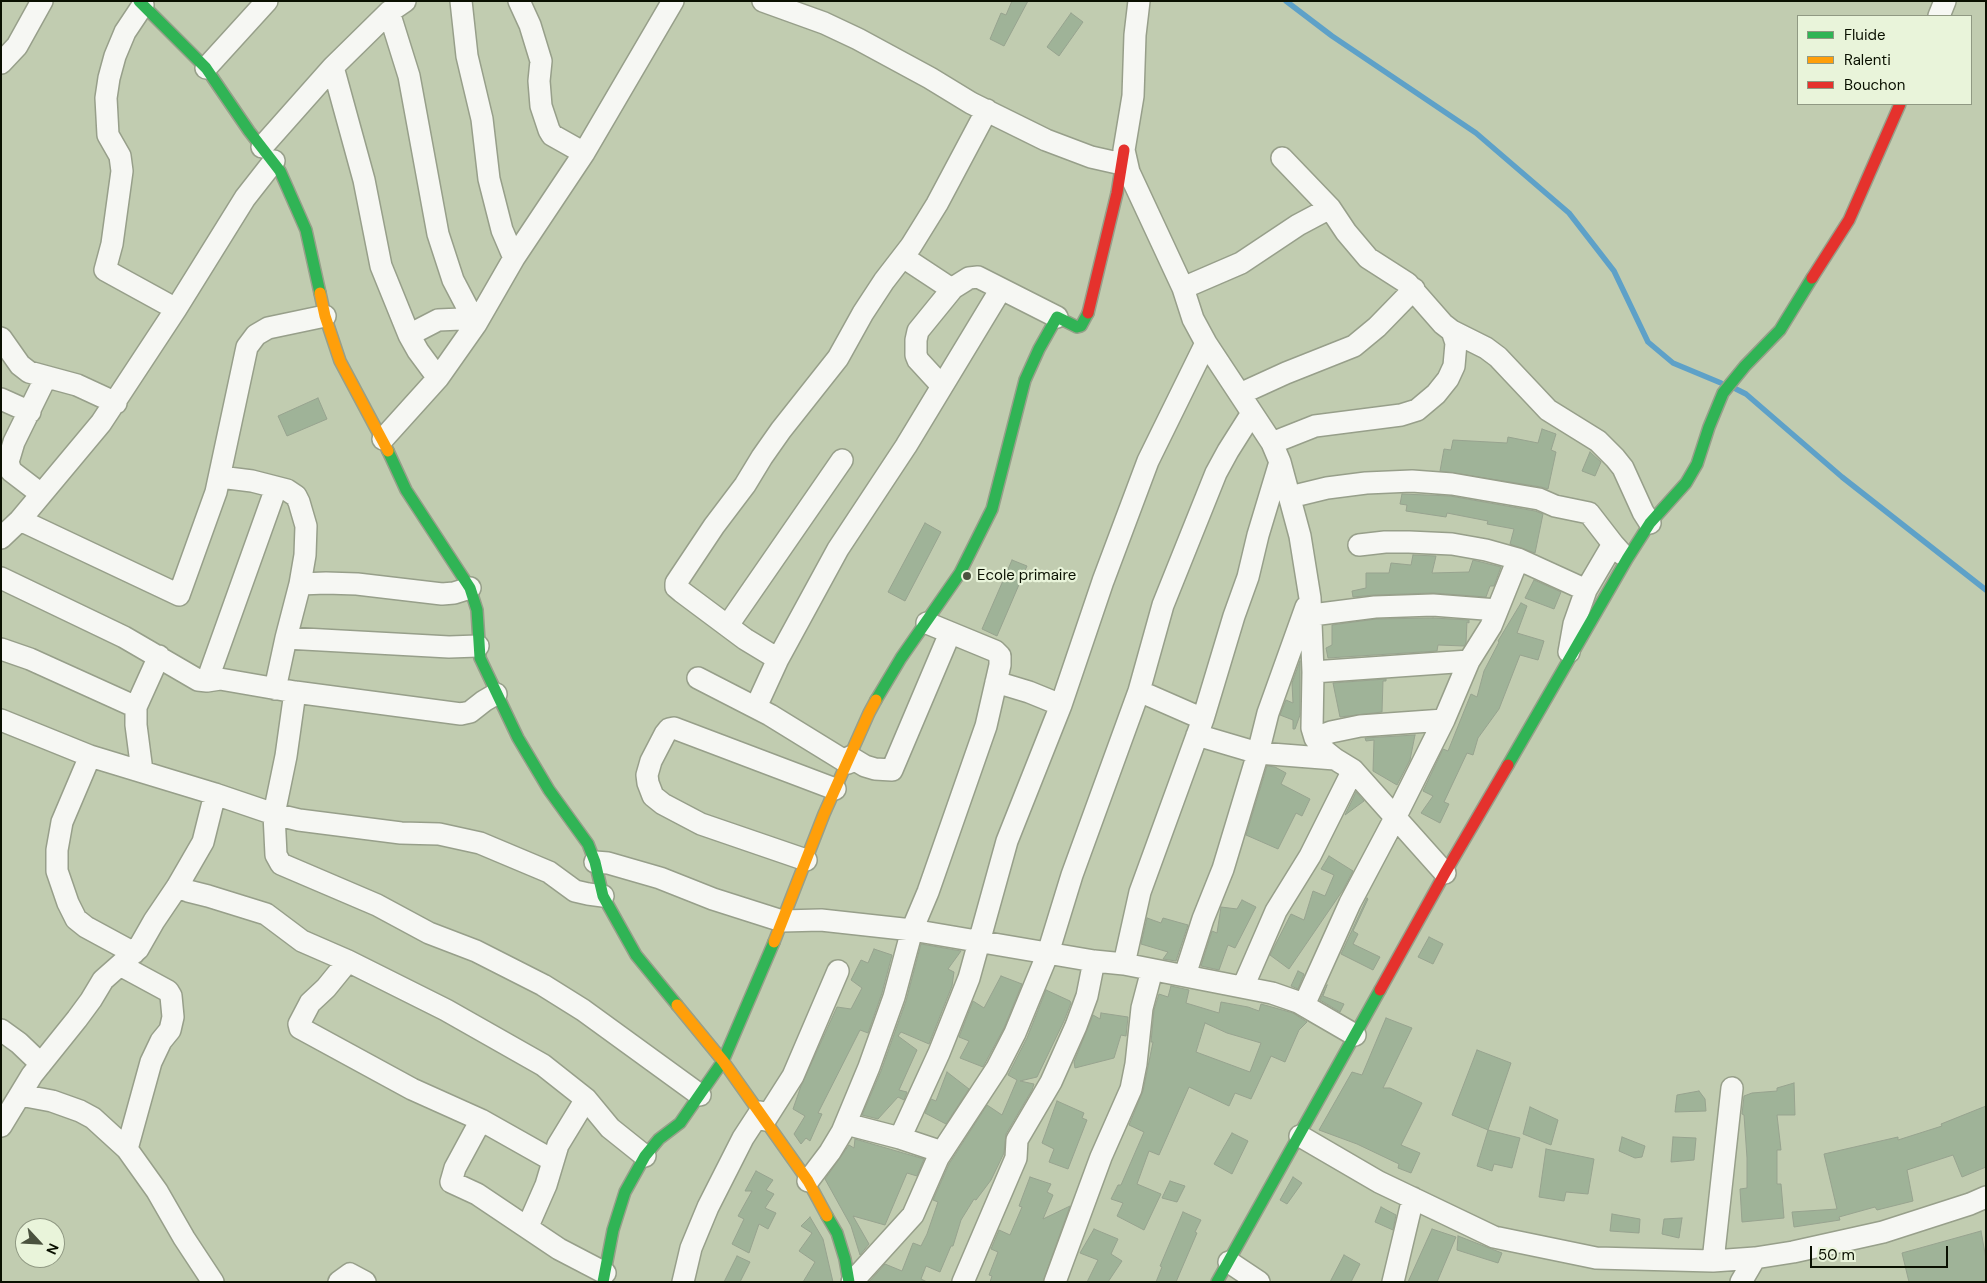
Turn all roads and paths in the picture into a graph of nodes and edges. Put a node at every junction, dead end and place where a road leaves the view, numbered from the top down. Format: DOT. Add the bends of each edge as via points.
graph roads {
  1 [pos="42,1"];
  2 [pos="267,1"];
  3 [pos="461,1"];
  4 [pos="519,1"];
  5 [pos="673,1"];
  6 [pos="763,1"];
  7 [pos="1139,1"];
  8 [pos="1945,1"];
  9 [pos="141,3"];
  10 [pos="397,7"];
  11 [pos="1939,15"];
  12 [pos="1,63"];
  13 [pos="333,67"];
  14 [pos="206,68"];
  15 [pos="1900,105"];
  16 [pos="987,110"];
  17 [pos="584,153"];
  18 [pos="268,154"];
  19 [pos="1123,157"];
  20 [pos="1282,158"];
  21 [pos="1330,208"];
  22 [pos="903,257"];
  23 [pos="514,258"];
  24 [pos="953,288"];
  25 [pos="1183,288"];
  26 [pos="1001,289"];
  27 [pos="1414,289"];
  28 [pos="176,309"];
  29 [pos="325,316"];
  30 [pos="1057,317"];
  31 [pos="473,318"];
  32 [pos="1452,331"];
  33 [pos="409,335"];
  34 [pos="1,338"];
  35 [pos="1206,343"];
  36 [pos="46,377"];
  37 [pos="438,378"];
  38 [pos="942,385"];
  39 [pos="1240,394"];
  40 [pos="1,399"];
  41 [pos="116,403"];
  42 [pos="30,412"];
  43 [pos="1252,414"];
  44 [pos="383,439"];
  45 [pos="1272,443"];
  46 [pos="842,460"];
  47 [pos="1280,462"];
  48 [pos="220,477"];
  49 [pos="276,488"];
  50 [pos="41,494"];
  51 [pos="1290,497"];
  52 [pos="20,520"];
  53 [pos="1650,523"];
  54 [pos="1,538"];
  55 [pos="1613,544"];
  56 [pos="1359,545"];
  57 [pos="1627,559"];
  58 [pos="1518,560"];
  59 [pos="1,578"];
  60 [pos="300,584"];
  61 [pos="470,588"];
  62 [pos="1586,590"];
  63 [pos="1311,607"];
  64 [pos="1497,610"];
  65 [pos="927,623"];
  66 [pos="728,625"];
  67 [pos="950,633"];
  68 [pos="286,638"];
  69 [pos="478,646"];
  70 [pos="1,649"];
  71 [pos="159,656"];
  72 [pos="778,659"];
  73 [pos="1469,662"];
  74 [pos="1565,669"];
  75 [pos="1314,672"];
  76 [pos="698,678"];
  77 [pos="207,681"];
  78 [pos="996,682"];
  79 [pos="285,690"];
  80 [pos="1139,691"];
  81 [pos="496,694"];
  82 [pos="1061,705"];
  83 [pos="136,707"];
  84 [pos="756,707"];
  85 [pos="1,720"];
  86 [pos="1444,720"];
  87 [pos="1200,727"];
  88 [pos="1315,738"];
  89 [pos="1258,754"];
  90 [pos="90,756"];
  91 [pos="849,760"];
  92 [pos="1344,765"];
  93 [pos="142,771"];
  94 [pos="835,790"];
  95 [pos="215,794"];
  96 [pos="274,814"];
  97 [pos="1395,818"];
  98 [pos="806,860"];
  99 [pos="595,862"];
  100 [pos="1445,873"];
  101 [pos="178,886"];
  102 [pos="603,896"];
  103 [pos="782,921"];
  104 [pos="912,930"];
  105 [pos="980,941"];
  106 [pos="1048,954"];
  107 [pos="127,959"];
  108 [pos="348,961"];
  109 [pos="1094,961"];
  110 [pos="1124,964"];
  111 [pos="1152,970"];
  112 [pos="838,971"];
  113 [pos="1185,975"];
  114 [pos="1243,987"];
  115 [pos="1304,1005"];
  116 [pos="1,1030"];
  117 [pos="1355,1035"];
  118 [pos="723,1061"];
  119 [pos="41,1064"];
  120 [pos="1732,1088"];
  121 [pos="20,1095"];
  122 [pos="700,1095"];
  123 [pos="586,1099"];
  124 [pos="762,1116"];
  125 [pos="481,1120"];
  126 [pos="2,1122"];
  127 [pos="846,1124"];
  128 [pos="1300,1136"];
  129 [pos="900,1138"];
  130 [pos="126,1148"];
  131 [pos="942,1152"];
  132 [pos="645,1156"];
  133 [pos="552,1160"];
  134 [pos="808,1181"];
  135 [pos="1986,1196"];
  136 [pos="1413,1198"];
  137 [pos="528,1226"];
  138 [pos="1754,1258"];
  139 [pos="1713,1261"];
  140 [pos="1228,1262"];
  141 [pos="604,1277"];
  142 [pos="213,1282"];
  143 [pos="339,1282"];
  144 [pos="365,1282"];
  145 [pos="683,1282"];
  146 [pos="851,1282"];
  147 [pos="963,1282"];
  148 [pos="1055,1282"];
  149 [pos="1217,1282"];
  150 [pos="1259,1282"];
  151 [pos="1393,1282"];
  152 [pos="1741,1282"];
  1 -- 12 [label="street" via="17,46"];
  2 -- 14 [label="street"];
  3 -- 23 [label="street" via="467,56 482,119 489,179 502,230"];
  4 -- 17 [label="street" via="541,61 540,106 549,130 552,135"];
  5 -- 17 [label="street"];
  6 -- 16 [label="street" via="858,39"];
  7 -- 19 [label="street" via="1133,96"];
  8 -- 11 [label="street"];
  9 -- 14 [label="street"];
  9 -- 28 [label="street" via="115,56 106,98 108,135 120,156 122,171 105,270"];
  10 -- 13 [label="street"];
  10 -- 31 [label="street" via="438,234 453,280"];
  13 -- 18 [label="street"];
  13 -- 33 [label="street" via="364,180 381,266"];
  14 -- 18 [label="street"];
  15 -- 53 [label="street" via="1849,220 1780,330 1723,393 1698,464 1686,483"];
  16 -- 19 [label="street" via="1046,140 1091,156"];
  16 -- 22 [label="street" via="937,204"];
  17 -- 23 [label="street"];
  18 -- 28 [label="street" via="245,198"];
  18 -- 29 [label="street" via="285,181 306,230"];
  19 -- 25 [label="street"];
  19 -- 30 [label="street" via="1087,317 1077,327"];
  20 -- 21 [label="street"];
  21 -- 25 [label="street" via="1241,263"];
  21 -- 27 [label="street" via="1368,258"];
  22 -- 24 [label="street"];
  22 -- 66 [label="street" via="884,280 838,358 762,457 676,583 678,588"];
  23 -- 31 [label="street"];
  24 -- 26 [label="street" via="974,276"];
  24 -- 38 [label="street" via="918,331 916,340 918,360"];
  25 -- 35 [label="street" via="1193,319"];
  26 -- 30 [label="street"];
  26 -- 38 [label="street"];
  27 -- 32 [label="street" via="1435,317"];
  27 -- 39 [label="street" via="1354,346"];
  28 -- 41 [label="street"];
  29 -- 44 [label="street" via="340,361"];
  29 -- 48 [label="street" via="268,328 250,342"];
  30 -- 65 [label="street" via="1025,380 992,509 960,573"];
  31 -- 33 [label="street" via="438,320"];
  31 -- 37 [label="street"];
  32 -- 45 [label="street" via="1456,342 1454,366 1436,394 1417,410 1315,426"];
  32 -- 53 [label="street" via="1498,357 1548,410 1598,441 1623,468"];
  33 -- 37 [label="street"];
  34 -- 36 [label="street" via="20,365 35,375"];
  35 -- 39 [label="street"];
  35 -- 82 [label="street" via="1148,461"];
  36 -- 41 [label="street" via="77,385"];
  36 -- 42 [label="street"];
  37 -- 44 [label="street"];
  38 -- 72 [label="street" via="838,549"];
  39 -- 43 [label="street"];
  40 -- 42 [label="street"];
  41 -- 50 [label="street"];
  42 -- 50 [label="street" via="9,454 9,468"];
  43 -- 45 [label="street"];
  43 -- 80 [label="street" via="1228,451 1208,492 1164,606"];
  44 -- 61 [label="street" via="406,490"];
  45 -- 47 [label="street"];
  46 -- 66 [label="street"];
  47 -- 51 [label="street"];
  47 -- 87 [label="street" via="1248,577"];
  48 -- 49 [label="street"];
  48 -- 52 [label="street" via="179,595"];
  49 -- 60 [label="street" via="296,496 305,519 305,555"];
  49 -- 77 [label="street"];
  50 -- 52 [label="street"];
  51 -- 55 [label="street" via="1366,483 1412,481 1452,484 1539,499 1555,506 1589,512"];
  51 -- 63 [label="street" via="1300,536"];
  52 -- 54 [label="street"];
  53 -- 57 [label="street"];
  55 -- 57 [label="street"];
  55 -- 62 [label="street"];
  56 -- 58 [label="street" via="1385,542 1452,544"];
  57 -- 74 [label="street"];
  58 -- 62 [label="street"];
  58 -- 64 [label="street"];
  59 -- 71 [label="street"];
  60 -- 61 [label="street" via="358,584 442,594"];
  60 -- 68 [label="street"];
  61 -- 69 [label="street" via="477,610"];
  62 -- 74 [label="street" via="1574,624"];
  63 -- 64 [label="street" via="1434,605"];
  63 -- 75 [label="street"];
  63 -- 89 [label="street" via="1268,713"];
  64 -- 73 [label="street" via="1484,640"];
  65 -- 67 [label="street"];
  65 -- 91 [label="street" via="901,658 869,713"];
  66 -- 72 [label="street"];
  67 -- 78 [label="street" via="995,650 1000,656"];
  67 -- 91 [label="street" via="892,770 875,769"];
  68 -- 69 [label="street"];
  68 -- 79 [label="street"];
  69 -- 81 [label="street" via="484,670"];
  70 -- 83 [label="street"];
  71 -- 77 [label="street" via="194,678"];
  71 -- 83 [label="street"];
  72 -- 84 [label="street"];
  73 -- 75 [label="street"];
  73 -- 86 [label="street"];
  74 -- 100 [label="street"];
  75 -- 88 [label="street" via="1312,728"];
  76 -- 84 [label="street"];
  77 -- 79 [label="street" via="220,679"];
  78 -- 82 [label="street"];
  78 -- 104 [label="street" via="986,726"];
  79 -- 81 [label="street" via="464,714"];
  79 -- 96 [label="street" via="286,756"];
  80 -- 87 [label="street"];
  80 -- 106 [label="street" via="1072,875"];
  81 -- 99 [label="street" via="518,738 549,790 588,844"];
  82 -- 105 [label="street" via="1007,841"];
  83 -- 93 [label="street"];
  84 -- 91 [label="street"];
  85 -- 90 [label="street"];
  86 -- 88 [label="street" via="1360,726"];
  86 -- 97 [label="street"];
  87 -- 89 [label="street"];
  87 -- 110 [label="street" via="1140,892"];
  88 -- 92 [label="street" via="1325,751"];
  89 -- 92 [label="street"];
  89 -- 113 [label="street" via="1223,870"];
  90 -- 93 [label="street"];
  90 -- 107 [label="street" via="62,822 57,871 76,919"];
  91 -- 94 [label="street"];
  92 -- 97 [label="street"];
  92 -- 114 [label="street" via="1310,856 1276,911"];
  93 -- 95 [label="street"];
  94 -- 98 [label="street"];
  94 -- 98 [label="street" via="674,728 665,734 651,761 648,783 653,796 663,804 702,824"];
  95 -- 96 [label="street"];
  95 -- 101 [label="street" via="203,842"];
  96 -- 102 [label="street" via="400,833 439,834 480,843 549,872 576,891"];
  96 -- 122 [label="street" via="276,855 281,864 377,905 543,985 584,1010"];
  97 -- 100 [label="street"];
  97 -- 115 [label="street" via="1350,903"];
  98 -- 103 [label="street"];
  99 -- 102 [label="street"];
  99 -- 103 [label="street" via="660,878 712,899"];
  100 -- 117 [label="street"];
  101 -- 107 [label="street" via="138,949"];
  101 -- 108 [label="street" via="266,914 298,939"];
  102 -- 118 [label="street" via="636,955"];
  103 -- 104 [label="street" via="821,920"];
  103 -- 118 [label="street"];
  104 -- 105 [label="street"];
  104 -- 127 [label="street" via="894,997"];
  105 -- 106 [label="street"];
  105 -- 129 [label="street" via="969,978"];
  106 -- 109 [label="street"];
  106 -- 131 [label="street" via="997,1068"];
  107 -- 119 [label="street" via="102,980 91,1000"];
  107 -- 130 [label="street" via="168,991 173,1017 170,1030 151,1062"];
  108 -- 123 [label="street" via="446,1010 543,1065"];
  108 -- 125 [label="street" via="310,1003 299,1027 412,1089"];
  109 -- 110 [label="street"];
  109 -- 147 [label="street" via="1087,996 1076,1026 1051,1082 1017,1140 1016,1158"];
  110 -- 111 [label="street"];
  111 -- 113 [label="street"];
  111 -- 148 [label="street" via="1142,1008 1132,1089 1102,1157"];
  112 -- 124 [label="street" via="793,1076"];
  113 -- 114 [label="street"];
  114 -- 115 [label="street"];
  115 -- 117 [label="street"];
  116 -- 119 [label="street"];
  117 -- 128 [label="street"];
  118 -- 122 [label="street"];
  118 -- 124 [label="street"];
  119 -- 121 [label="street"];
  120 -- 139 [label="street"];
  121 -- 126 [label="street"];
  121 -- 130 [label="street" via="80,1111"];
  122 -- 132 [label="street" via="680,1123 659,1139"];
  123 -- 132 [label="street" via="610,1128"];
  123 -- 133 [label="street"];
  124 -- 134 [label="street"];
  124 -- 145 [label="street" via="744,1138 708,1207 691,1248"];
  125 -- 133 [label="street"];
  125 -- 137 [label="street" via="450,1181"];
  127 -- 129 [label="street"];
  127 -- 134 [label="street"];
  128 -- 136 [label="street"];
  128 -- 140 [label="street"];
  129 -- 131 [label="street"];
  130 -- 142 [label="street" via="157,1191"];
  131 -- 146 [label="street" via="913,1215"];
  132 -- 141 [label="street" via="626,1192 613,1230"];
  133 -- 137 [label="street" via="546,1186"];
  134 -- 146 [label="street" via="837,1234"];
  135 -- 138 [label="street" via="1883,1232"];
  136 -- 139 [label="street" via="1494,1237 1596,1258"];
  136 -- 151 [label="street"];
  137 -- 141 [label="street"];
  138 -- 139 [label="street"];
  138 -- 152 [label="street"];
  140 -- 149 [label="street"];
  140 -- 150 [label="street"];
  143 -- 144 [label="street" via="350,1274"];
}
